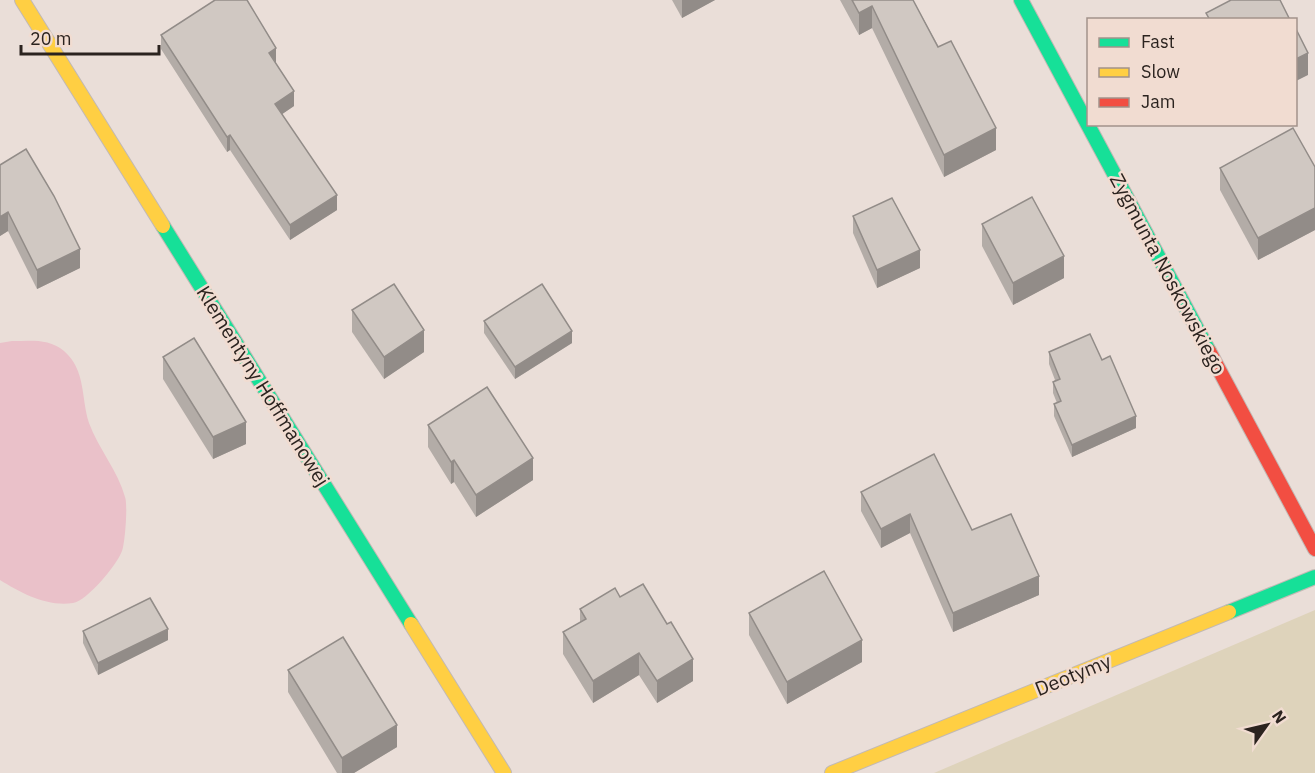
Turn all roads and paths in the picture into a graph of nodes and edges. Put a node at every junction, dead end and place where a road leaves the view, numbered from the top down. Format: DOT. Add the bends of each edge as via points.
graph roads {
  1 [pos="22,0"];
  2 [pos="1021,0"];
  3 [pos="1087,123"];
  4 [pos="1088,126"];
  5 [pos="1315,549"];
  6 [pos="1315,577"];
  7 [pos="504,773"];
  8 [pos="832,773"];
  1 -- 7 [label="street, Klementyny Hoffmanowej"];
  2 -- 3 [label="street, Zygmunta Noskowskiego"];
  4 -- 5 [label="street, Zygmunta Noskowskiego"];
  6 -- 8 [label="street, Deotymy"];
}
